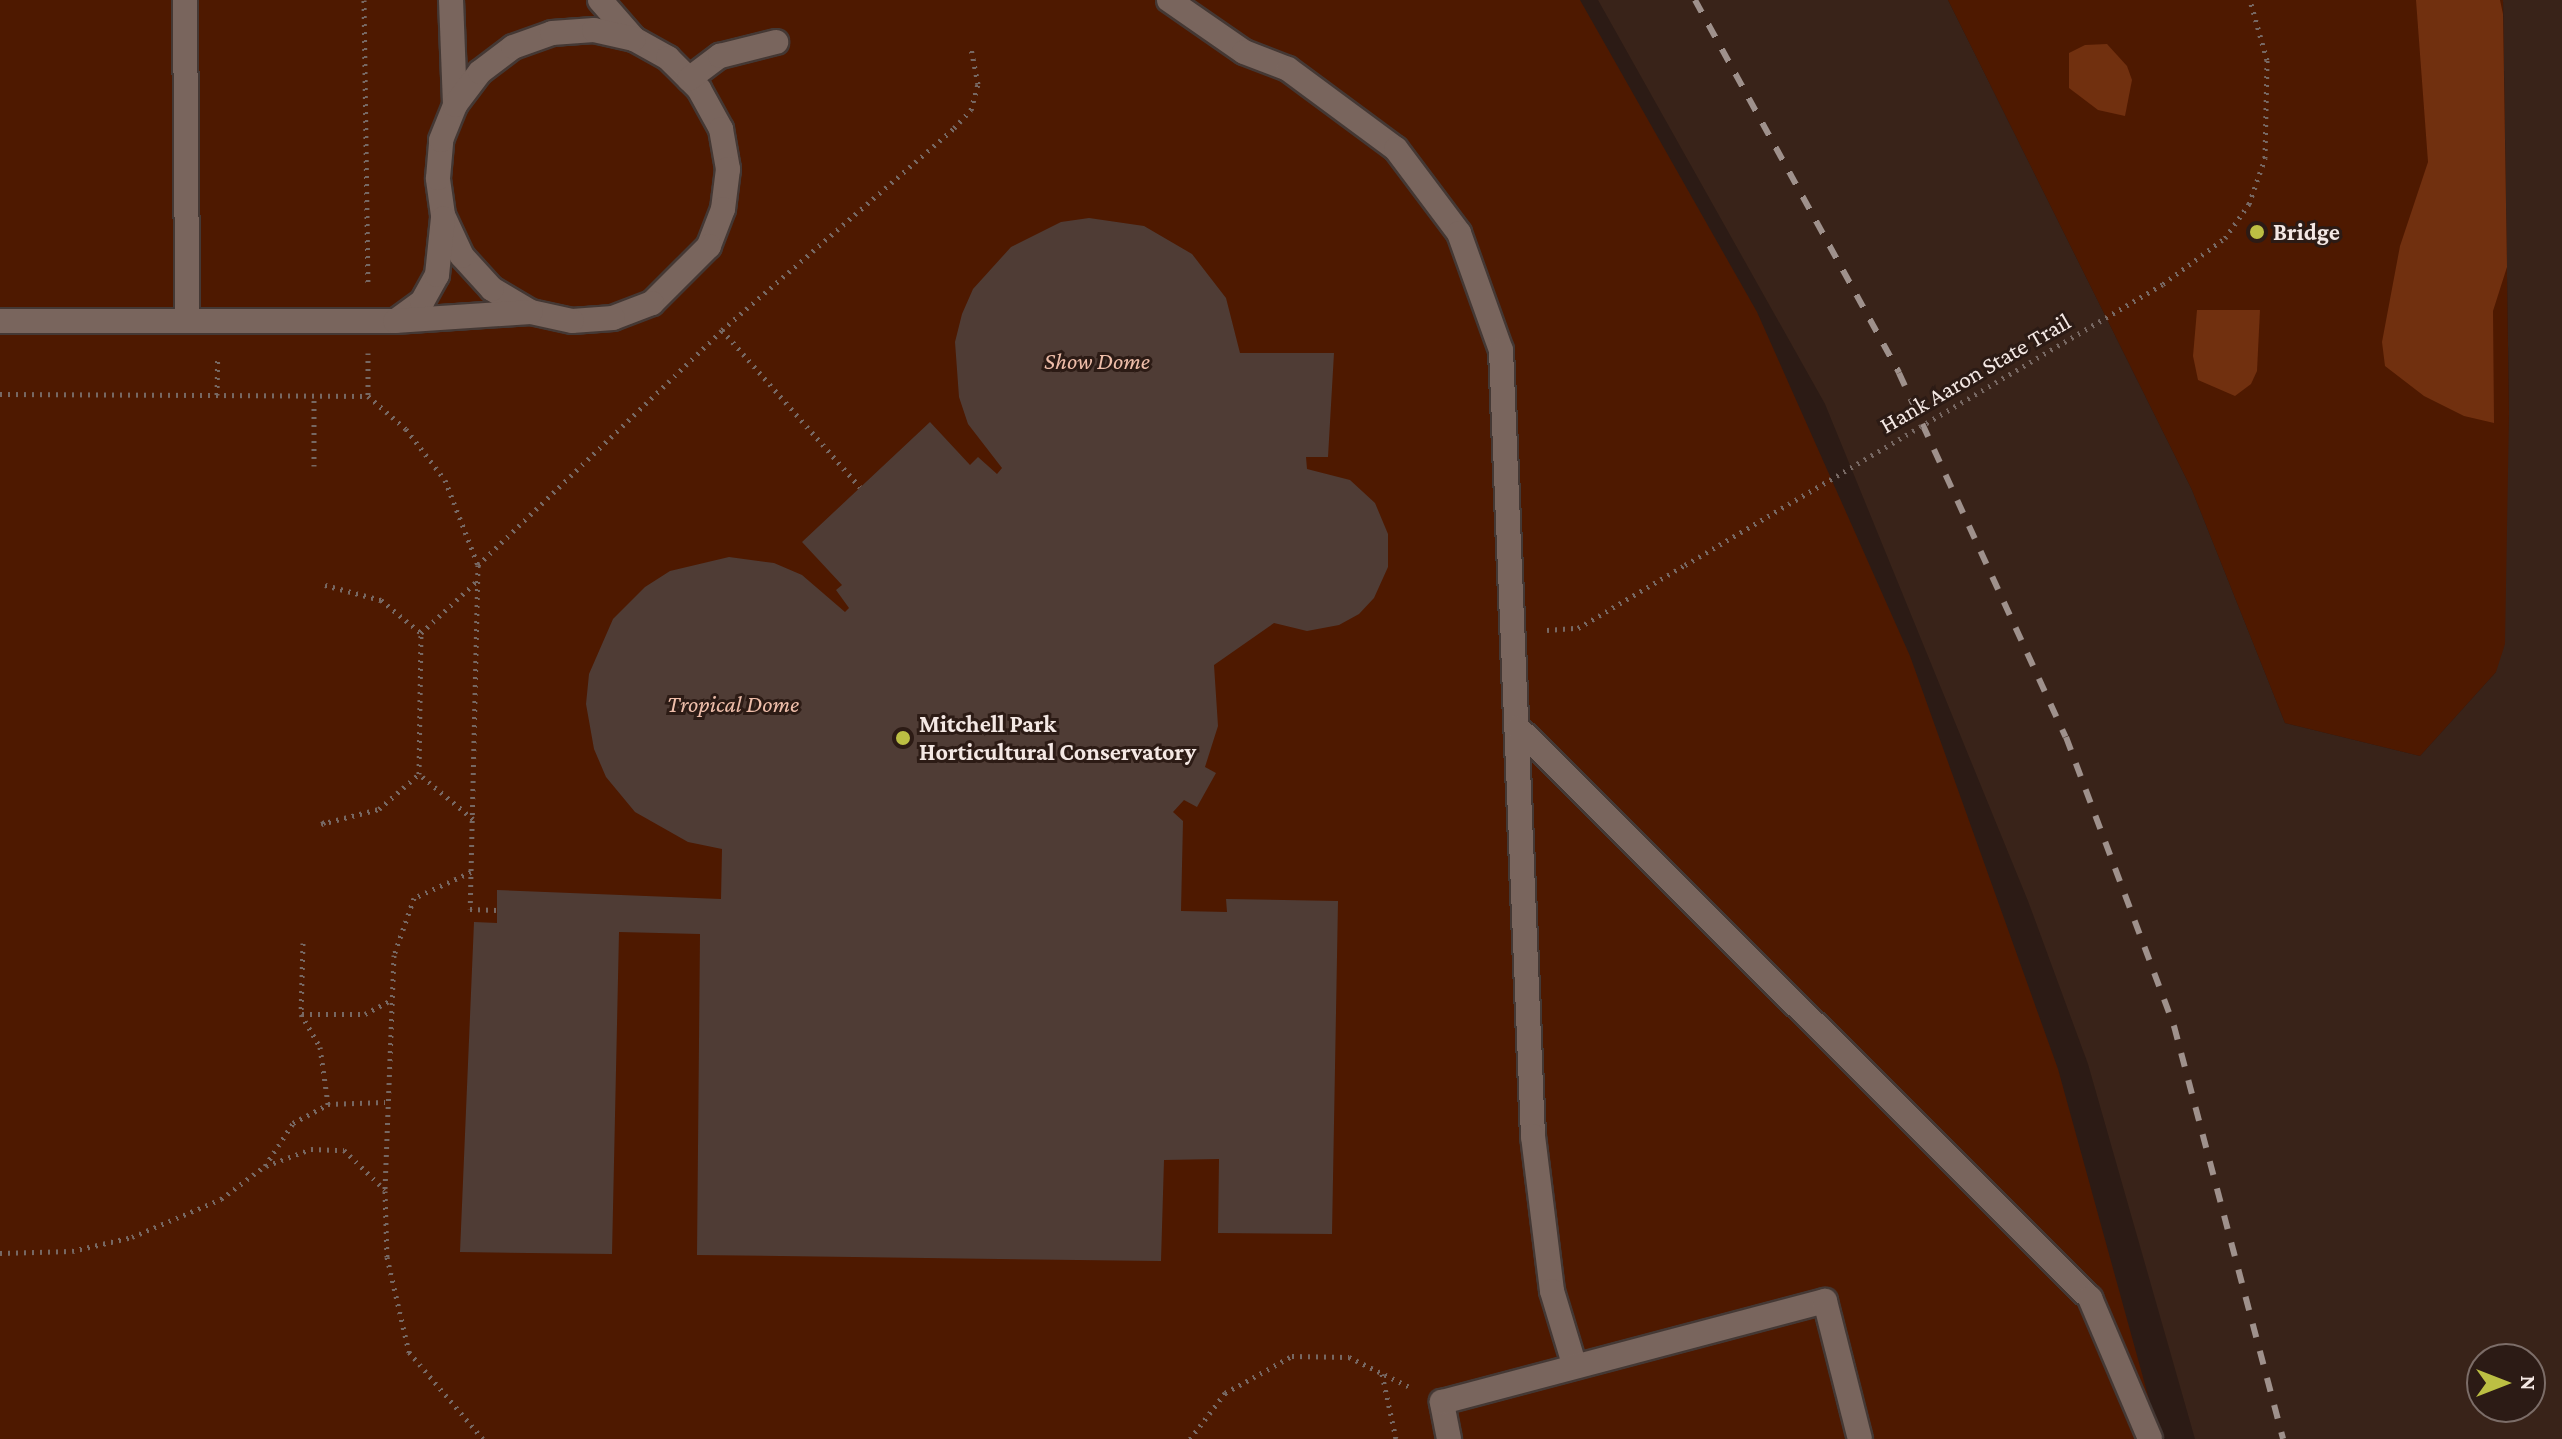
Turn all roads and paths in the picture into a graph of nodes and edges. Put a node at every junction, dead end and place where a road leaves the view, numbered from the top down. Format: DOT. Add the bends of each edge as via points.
graph roads {
  1 [pos="185,0"];
  2 [pos="364,0"];
  3 [pos="451,0"];
  4 [pos="600,0"];
  5 [pos="1169,0"];
  6 [pos="2250,0"];
  7 [pos="634,39"];
  8 [pos="776,42"];
  9 [pos="971,48"];
  10 [pos="689,79"];
  11 [pos="455,105"];
  12 [pos="443,215"];
  13 [pos="353,287"];
  14 [pos="368,287"];
  15 [pos="531,312"];
  16 [pos="187,319"];
  17 [pos="0,321"];
  18 [pos="368,321"];
  19 [pos="395,321"];
  20 [pos="722,330"];
  21 [pos="0,394"];
  22 [pos="314,395"];
  23 [pos="368,396"];
  24 [pos="314,466"];
  25 [pos="860,487"];
  26 [pos="478,565"];
  27 [pos="478,580"];
  28 [pos="325,585"];
  29 [pos="421,633"];
  30 [pos="1514,633"];
  31 [pos="1518,728"];
  32 [pos="419,774"];
  33 [pos="473,819"];
  34 [pos="325,822"];
  35 [pos="471,872"];
  36 [pos="497,910"];
  37 [pos="303,943"];
  38 [pos="391,1000"];
  39 [pos="301,1014"];
  40 [pos="385,1102"];
  41 [pos="328,1104"];
  42 [pos="265,1166"];
  43 [pos="385,1191"];
  44 [pos="0,1253"];
  45 [pos="1574,1364"];
  46 [pos="1382,1374"];
  47 [pos="1442,1402"];
  48 [pos="483,1439"];
  49 [pos="1190,1439"];
  50 [pos="1396,1439"];
  51 [pos="1449,1439"];
  52 [pos="1860,1439"];
  53 [pos="2150,1439"];
  1 -- 16 [label="lane"];
  2 -- 14 [label="path"];
  3 -- 11 [label="lane"];
  4 -- 7 [label="lane"];
  5 -- 30 [label="lane" via="1244,52 1288,69 1396,149 1459,233 1501,350"];
  6 -- 30 [label="path, Hank Aaron State Trail, bridge" via="2267,60 2265,158 2249,204 2225,238 2163,284 1578,628"];
  7 -- 10 [label="lane" via="668,58"];
  7 -- 11 [label="lane" via="594,30 552,33 513,47 480,72"];
  8 -- 10 [label="lane" via="720,56"];
  9 -- 20 [label="path" via="978,84 971,110"];
  10 -- 15 [label="lane" via="721,129 728,169 723,209 709,246 652,303 613,318 572,321"];
  11 -- 12 [label="lane" via="441,140 438,178"];
  12 -- 15 [label="lane" via="462,256 492,289"];
  12 -- 19 [label="lane" via="437,275 422,302"];
  13 -- 14 [label="path"];
  14 -- 18 [label="path"];
  15 -- 19 [label="lane"];
  16 -- 17 [label="lane"];
  16 -- 18 [label="lane"];
  18 -- 19 [label="lane"];
  18 -- 23 [label="path"];
  20 -- 25 [label="path"];
  20 -- 26 [label="path"];
  21 -- 22 [label="path"];
  22 -- 23 [label="path"];
  22 -- 24 [label="path"];
  23 -- 26 [label="path" via="406,429 445,480"];
  26 -- 27 [label="path"];
  27 -- 29 [label="path"];
  27 -- 33 [label="path"];
  28 -- 29 [label="path" via="381,600"];
  29 -- 32 [label="path"];
  30 -- 31 [label="lane"];
  31 -- 45 [label="lane" via="1533,1136 1552,1291"];
  31 -- 53 [label="lane" via="2090,1298"];
  32 -- 33 [label="path"];
  32 -- 34 [label="path" via="379,809 321,824"];
  33 -- 35 [label="path"];
  35 -- 36 [label="path" via="470,909"];
  35 -- 38 [label="path" via="414,898 394,955"];
  37 -- 39 [label="path"];
  38 -- 39 [label="path" via="365,1014"];
  38 -- 40 [label="path"];
  39 -- 41 [label="path" via="320,1047"];
  40 -- 41 [label="path"];
  40 -- 43 [label="path"];
  41 -- 42 [label="path" via="293,1123"];
  42 -- 43 [label="path" via="311,1149 344,1150"];
  42 -- 44 [label="path" via="221,1199 132,1237 72,1251"];
  43 -- 48 [label="path" via="387,1257 409,1352"];
  45 -- 47 [label="lane"];
  45 -- 52 [label="lane" via="1825,1301"];
  46 -- 47 [label="path"];
  46 -- 49 [label="path" via="1349,1357 1292,1356 1225,1393"];
  46 -- 50 [label="path"];
  47 -- 51 [label="lane"];
}
